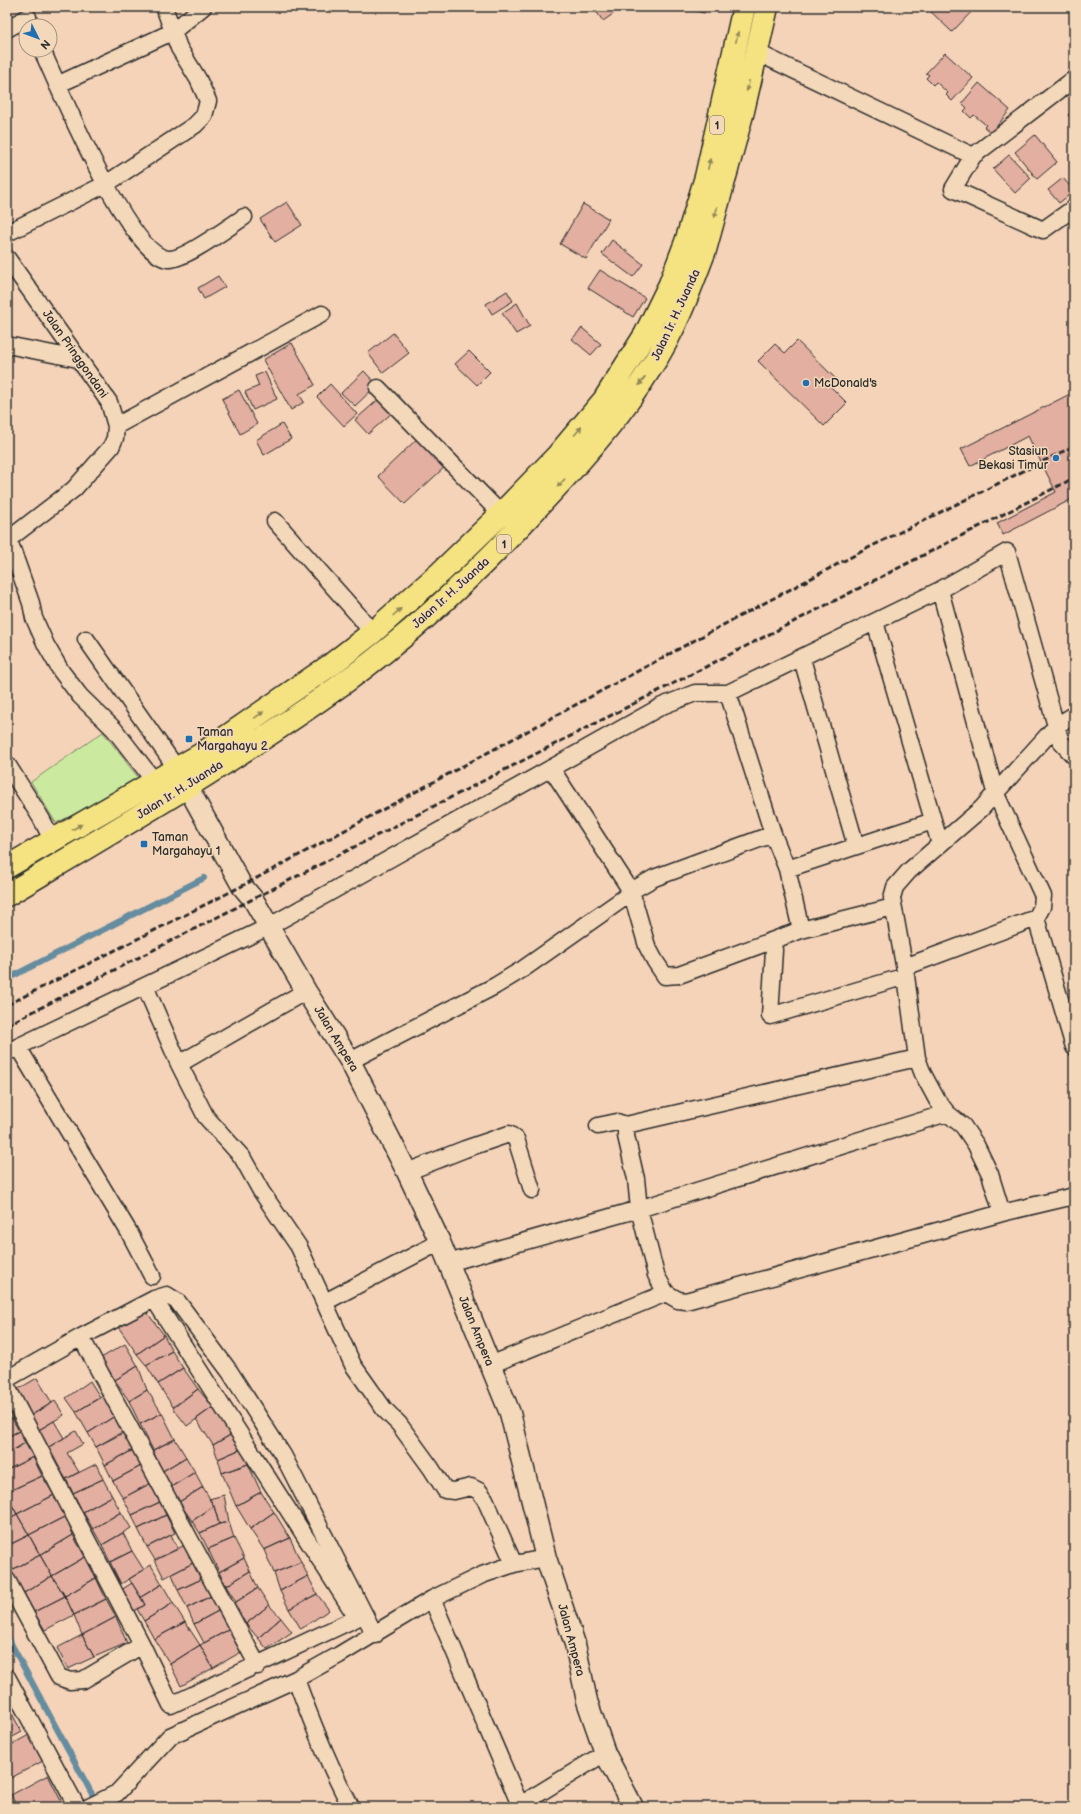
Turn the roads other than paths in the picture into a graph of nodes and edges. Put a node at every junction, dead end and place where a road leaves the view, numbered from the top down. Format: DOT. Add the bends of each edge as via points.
graph roads {
  1 [pos="164,7"];
  2 [pos="203,7"];
  3 [pos="744,7"];
  4 [pos="767,7"];
  5 [pos="28,17"];
  6 [pos="7,29"];
  7 [pos="172,32"];
  8 [pos="756,52"];
  9 [pos="46,58"];
  10 [pos="1074,79"];
  11 [pos="58,85"];
  12 [pos="973,156"];
  13 [pos="106,184"];
  14 [pos="1074,208"];
  15 [pos="244,217"];
  16 [pos="7,234"];
  17 [pos="696,246"];
  18 [pos="7,258"];
  19 [pos="322,314"];
  20 [pos="7,345"];
  21 [pos="78,359"];
  22 [pos="378,388"];
  23 [pos="116,426"];
  24 [pos="501,514"];
  25 [pos="275,521"];
  26 [pos="8,537"];
  27 [pos="940,590"];
  28 [pos="875,622"];
  29 [pos="372,633"];
  30 [pos="86,639"];
  31 [pos="802,659"];
  32 [pos="728,693"];
  33 [pos="1074,715"];
  34 [pos="1056,726"];
  35 [pos="1074,756"];
  36 [pos="7,764"];
  37 [pos="551,768"];
  38 [pos="177,769"];
  39 [pos="155,782"];
  40 [pos="189,787"];
  41 [pos="995,792"];
  42 [pos="933,821"];
  43 [pos="773,834"];
  44 [pos="53,841"];
  45 [pos="940,844"];
  46 [pos="856,846"];
  47 [pos="7,867"];
  48 [pos="787,869"];
  49 [pos="631,891"];
  50 [pos="7,895"];
  51 [pos="893,907"];
  52 [pos="1036,918"];
  53 [pos="268,927"];
  54 [pos="801,930"];
  55 [pos="772,941"];
  56 [pos="906,972"];
  57 [pos="145,986"];
  58 [pos="306,991"];
  59 [pos="1074,1047"];
  60 [pos="12,1050"];
  61 [pos="917,1058"];
  62 [pos="350,1061"];
  63 [pos="179,1064"];
  64 [pos="947,1113"];
  65 [pos="626,1125"];
  66 [pos="598,1126"];
  67 [pos="407,1172"];
  68 [pos="532,1190"];
  69 [pos="1074,1196"];
  70 [pos="639,1209"];
  71 [pos="1002,1213"];
  72 [pos="440,1242"];
  73 [pos="448,1263"];
  74 [pos="152,1276"];
  75 [pos="666,1293"];
  76 [pos="154,1300"];
  77 [pos="325,1302"];
  78 [pos="81,1337"];
  79 [pos="490,1365"];
  80 [pos="7,1378"];
  81 [pos="7,1387"];
  82 [pos="546,1558"];
  83 [pos="514,1564"];
  84 [pos="7,1580"];
  85 [pos="432,1599"];
  86 [pos="374,1635"];
  87 [pos="142,1645"];
  88 [pos="258,1666"];
  89 [pos="7,1677"];
  90 [pos="296,1679"];
  91 [pos="605,1754"];
  92 [pos="521,1806"];
  93 [pos="77,1807"];
  94 [pos="89,1807"];
  95 [pos="351,1807"];
  96 [pos="633,1807"];
  1 -- 7 [label="street"];
  2 -- 7 [label="street"];
  17 -- 3 [label="highway, Jalan Ir. H. Juanda / 1, one-way" via="706,177"];
  4 -- 8 [label="highway, Jalan Ir. H. Juanda / 1"];
  5 -- 6 [label="street"];
  7 -- 11 [label="street"];
  7 -- 13 [label="street" via="178,48 198,79 208,101 204,116"];
  8 -- 12 [label="street"];
  8 -- 17 [label="highway, Jalan Ir. H. Juanda / 1, one-way" via="743,111"];
  9 -- 11 [label="street"];
  10 -- 12 [label="street"];
  11 -- 13 [label="street"];
  12 -- 14 [label="street" via="953,189 1043,230"];
  13 -- 15 [label="street" via="138,237 154,254 169,259 188,253"];
  13 -- 16 [label="street"];
  24 -- 17 [label="highway, Jalan Ir. H. Juanda / 1, one-way" via="556,457 604,400 645,335 670,284"];
  17 -- 40 [label="highway, Jalan Ir. H. Juanda / 1, one-way" via="677,318 651,368 582,460 517,530 456,590 381,654 334,690"];
  18 -- 21 [label="street, Jalan Pringgondani"];
  19 -- 23 [label="street"];
  20 -- 21 [label="street"];
  21 -- 23 [label="street, Jalan Pringgondani" via="109,402"];
  22 -- 24 [label="street"];
  23 -- 26 [label="street, Jalan Pringgondani" via="111,447 74,489"];
  29 -- 24 [label="highway, Jalan Ir. H. Juanda / 1, one-way"];
  25 -- 29 [label="street"];
  26 -- 39 [label="street" via="34,618 61,671 80,696 114,729"];
  27 -- 28 [label="street"];
  27 -- 34 [label="street" via="1008,552"];
  27 -- 41 [label="street"];
  28 -- 31 [label="street"];
  28 -- 42 [label="street"];
  38 -- 29 [label="highway, Jalan Ir. H. Juanda / 1, one-way" via="239,729"];
  30 -- 38 [label="street"];
  31 -- 32 [label="street"];
  31 -- 46 [label="street"];
  32 -- 37 [label="street" via="695,693 662,706"];
  32 -- 43 [label="street"];
  33 -- 34 [label="street"];
  34 -- 35 [label="street" via="1061,742"];
  34 -- 41 [label="street"];
  36 -- 44 [label="street"];
  37 -- 49 [label="street"];
  37 -- 53 [label="street"];
  38 -- 39 [label="highway, Jalan Ir. H. Juanda / 1"];
  38 -- 40 [label="street, Jalan Ampera"];
  44 -- 39 [label="highway, Jalan Ir. H. Juanda / 1, one-way"];
  40 -- 50 [label="highway, Jalan Ir. H. Juanda / 1"];
  40 -- 53 [label="street, Jalan Ampera" via="242,886 253,899"];
  41 -- 45 [label="street" via="972,818"];
  41 -- 52 [label="street" via="1043,896 1042,907"];
  42 -- 45 [label="street"];
  42 -- 46 [label="street"];
  43 -- 48 [label="street"];
  43 -- 49 [label="street" via="654,878"];
  44 -- 47 [label="highway, Jalan Ir. H. Juanda / 1"];
  45 -- 51 [label="street" via="895,887"];
  46 -- 48 [label="street"];
  48 -- 54 [label="street"];
  49 -- 55 [label="street" via="647,946 665,976 679,976"];
  49 -- 62 [label="street" via="529,965 495,986"];
  51 -- 54 [label="street"];
  51 -- 56 [label="street"];
  52 -- 56 [label="street"];
  52 -- 59 [label="street"];
  53 -- 57 [label="street"];
  53 -- 58 [label="street, Jalan Ampera"];
  54 -- 55 [label="street"];
  55 -- 56 [label="street" via="774,950 770,1016"];
  56 -- 61 [label="street"];
  57 -- 60 [label="street"];
  57 -- 63 [label="street"];
  58 -- 62 [label="street, Jalan Ampera"];
  58 -- 63 [label="street"];
  60 -- 74 [label="street" via="129,1232"];
  61 -- 64 [label="street" via="930,1087"];
  61 -- 65 [label="street"];
  62 -- 67 [label="street, Jalan Ampera"];
  63 -- 77 [label="street" via="206,1118 242,1157 261,1191 299,1247"];
  64 -- 70 [label="street"];
  64 -- 71 [label="street" via="963,1126 976,1145 990,1174"];
  65 -- 66 [label="street" via="617,1122"];
  65 -- 70 [label="street"];
  67 -- 68 [label="street" via="509,1134 516,1139"];
  67 -- 72 [label="street, Jalan Ampera"];
  69 -- 71 [label="street"];
  70 -- 73 [label="street"];
  70 -- 75 [label="street" via="656,1276"];
  71 -- 75 [label="street" via="686,1301 678,1300"];
  72 -- 73 [label="street, Jalan Ampera"];
  72 -- 77 [label="street"];
  73 -- 79 [label="street, Jalan Ampera"];
  75 -- 79 [label="street"];
  76 -- 78 [label="street"];
  76 -- 86 [label="street" via="167,1295 178,1302 230,1372 283,1455"];
  76 -- 88 [label="street" via="358,1618"];
  77 -- 83 [label="street" via="353,1365 384,1409 399,1424 445,1490 454,1491 471,1487 479,1490 485,1498"];
  78 -- 80 [label="street"];
  78 -- 88 [label="street"];
  79 -- 82 [label="street, Jalan Ampera" via="510,1413"];
  81 -- 87 [label="street"];
  82 -- 83 [label="street"];
  82 -- 91 [label="street, Jalan Ampera" via="575,1644 587,1701"];
  83 -- 85 [label="street" via="482,1575"];
  84 -- 87 [label="street" via="59,1678 70,1681 82,1680"];
  85 -- 86 [label="street"];
  85 -- 92 [label="street"];
  86 -- 90 [label="street"];
  87 -- 88 [label="street" via="171,1705"];
  89 -- 93 [label="street"];
  90 -- 94 [label="street" via="170,1736 117,1793"];
  90 -- 95 [label="street" via="313,1727"];
  91 -- 92 [label="street"];
  91 -- 96 [label="street, Jalan Ampera"];
}
